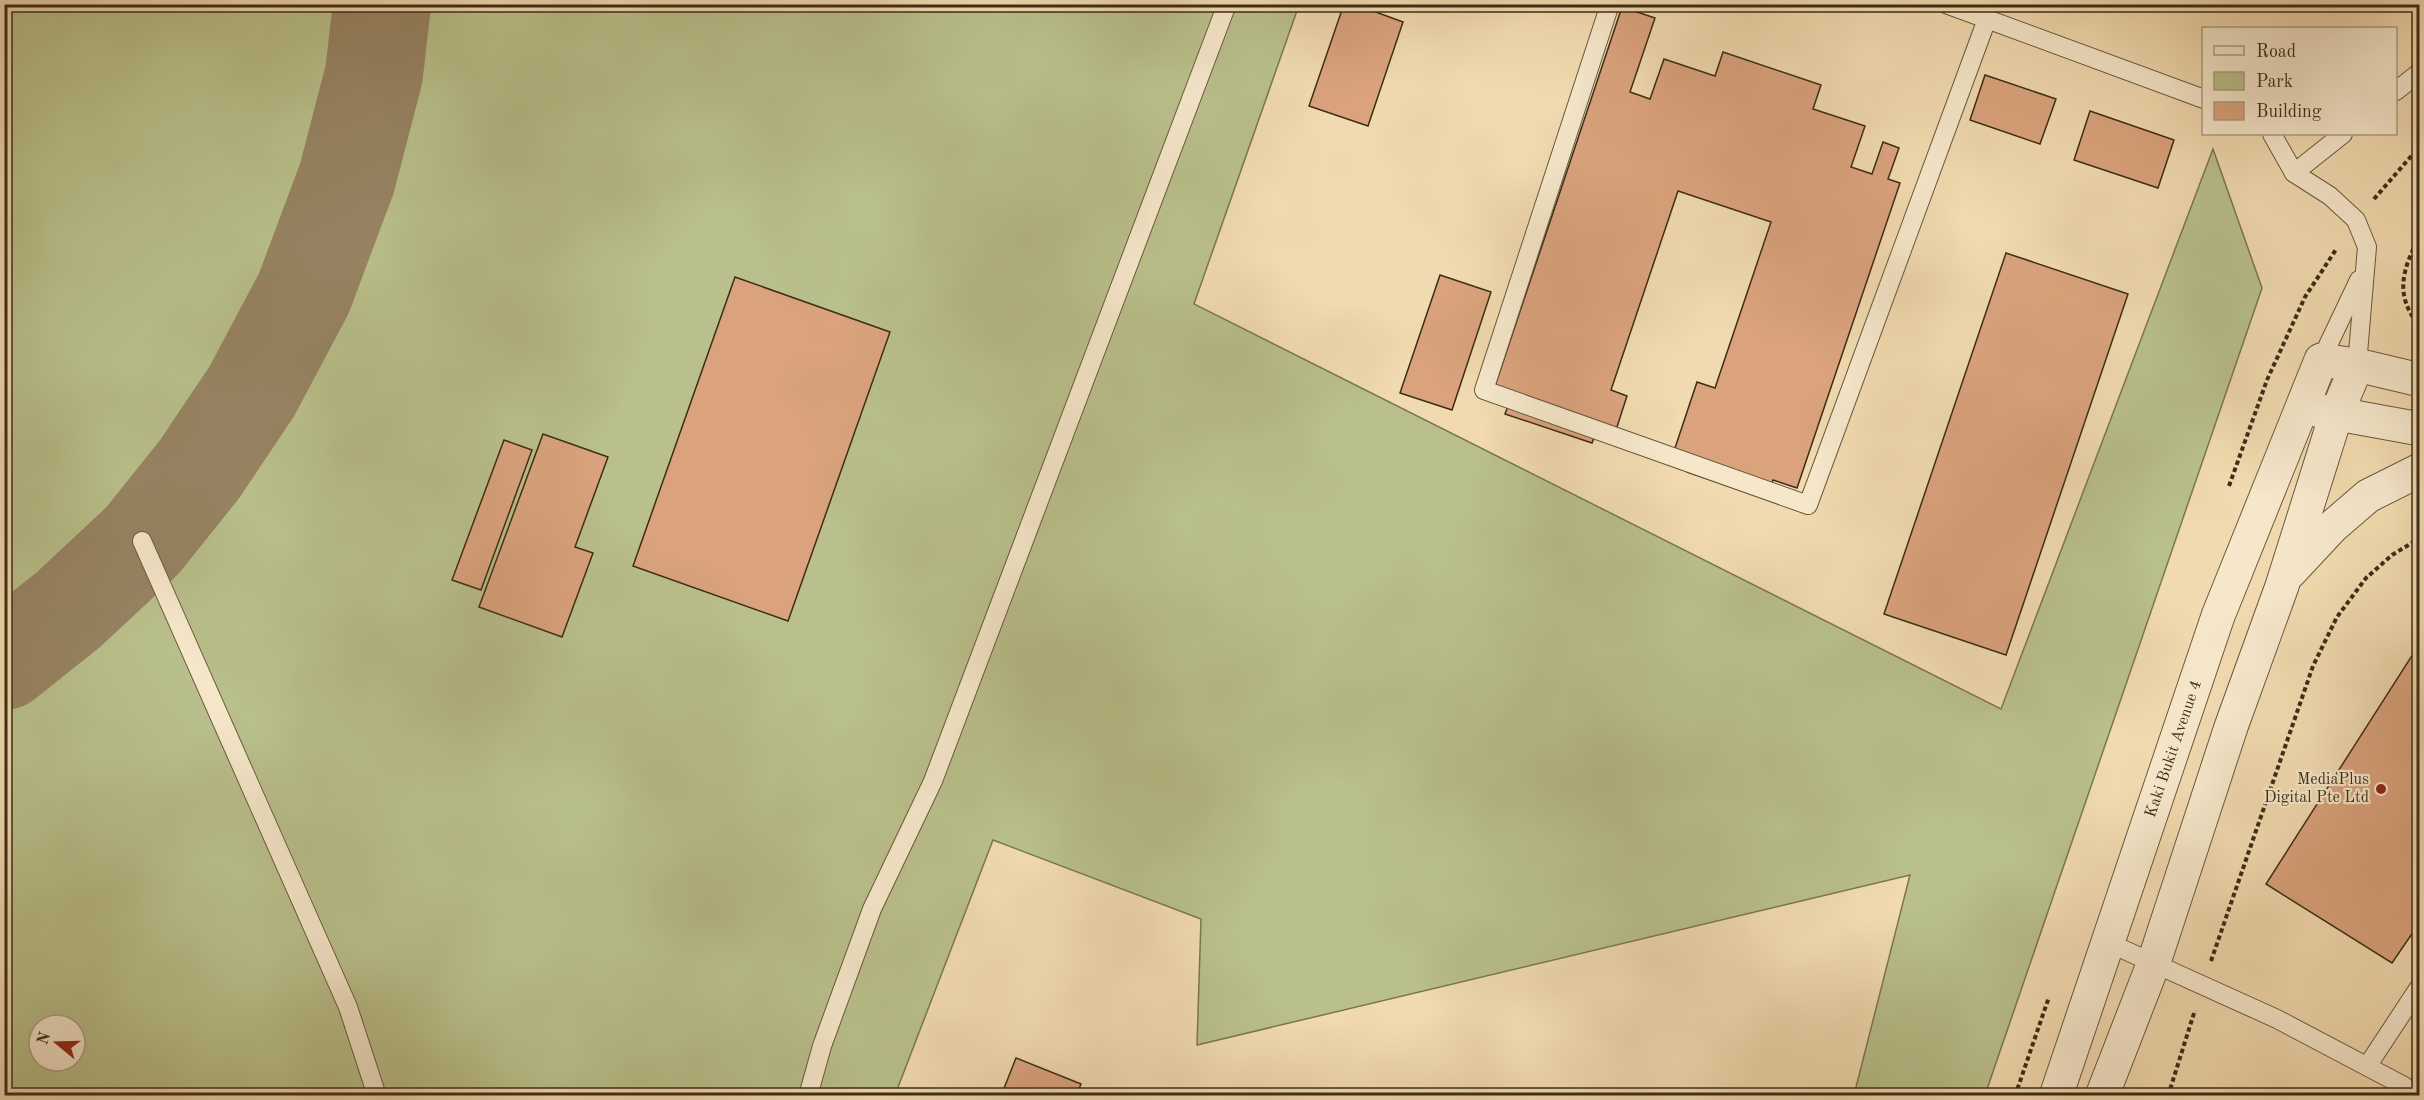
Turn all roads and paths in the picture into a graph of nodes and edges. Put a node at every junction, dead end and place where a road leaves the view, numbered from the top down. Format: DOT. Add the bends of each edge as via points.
graph roads {
  1 [pos="1227,4"];
  2 [pos="1610,4"];
  3 [pos="1946,4"];
  4 [pos="1987,19"];
  5 [pos="2420,72"];
  6 [pos="2397,90"];
  7 [pos="2202,98"];
  8 [pos="2273,135"];
  9 [pos="2342,135"];
  10 [pos="2420,146"];
  11 [pos="2294,173"];
  12 [pos="2356,220"];
  13 [pos="2420,235"];
  14 [pos="2365,269"];
  15 [pos="2420,327"];
  16 [pos="2321,360"];
  17 [pos="2357,365"];
  18 [pos="2420,380"];
  19 [pos="2303,406"];
  20 [pos="2336,415"];
  21 [pos="2420,429"];
  22 [pos="2420,470"];
  23 [pos="2420,538"];
  24 [pos="142,541"];
  25 [pos="2284,579"];
  26 [pos="2109,944"];
  27 [pos="2154,962"];
  28 [pos="2203,984"];
  29 [pos="2420,986"];
  30 [pos="2368,1065"];
  31 [pos="2404,1086"];
  32 [pos="377,1095"];
  33 [pos="808,1095"];
  34 [pos="2056,1095"];
  35 [pos="2102,1095"];
  36 [pos="2168,1095"];
  1 -- 33 [label="lane" via="933,781 872,909"];
  2 -- 4 [label="lane" via="1484,390 1808,505"];
  3 -- 4 [label="lane"];
  4 -- 7 [label="lane"];
  5 -- 6 [label="lane"];
  8 -- 11 [label="lane"];
  9 -- 11 [label="lane"];
  10 -- 12 [label="path"];
  11 -- 12 [label="lane" via="2330,196"];
  12 -- 14 [label="lane" via="2367,247"];
  13 -- 15 [label="path" via="2401,283 2409,312"];
  14 -- 16 [label="lane"];
  14 -- 17 [label="lane"];
  16 -- 17 [label="street"];
  16 -- 19 [label="street, Kaki Bukit Avenue 4"];
  17 -- 18 [label="street"];
  17 -- 20 [label="street"];
  19 -- 20 [label="street"];
  19 -- 26 [label="street, Kaki Bukit Avenue 4" via="2218,615"];
  20 -- 21 [label="street"];
  20 -- 25 [label="street"];
  22 -- 25 [label="street" via="2368,496 2332,527"];
  23 -- 28 [label="path" via="2392,555 2366,578 2337,617 2313,666"];
  24 -- 32 [label="lane" via="348,1007"];
  25 -- 27 [label="street"];
  26 -- 27 [label="lane"];
  26 -- 34 [label="street, Kaki Bukit Avenue 4"];
  27 -- 28 [label="lane"];
  27 -- 35 [label="street"];
  28 -- 30 [label="lane"];
  28 -- 36 [label="path"];
  29 -- 30 [label="lane"];
  30 -- 31 [label="lane"];
}
